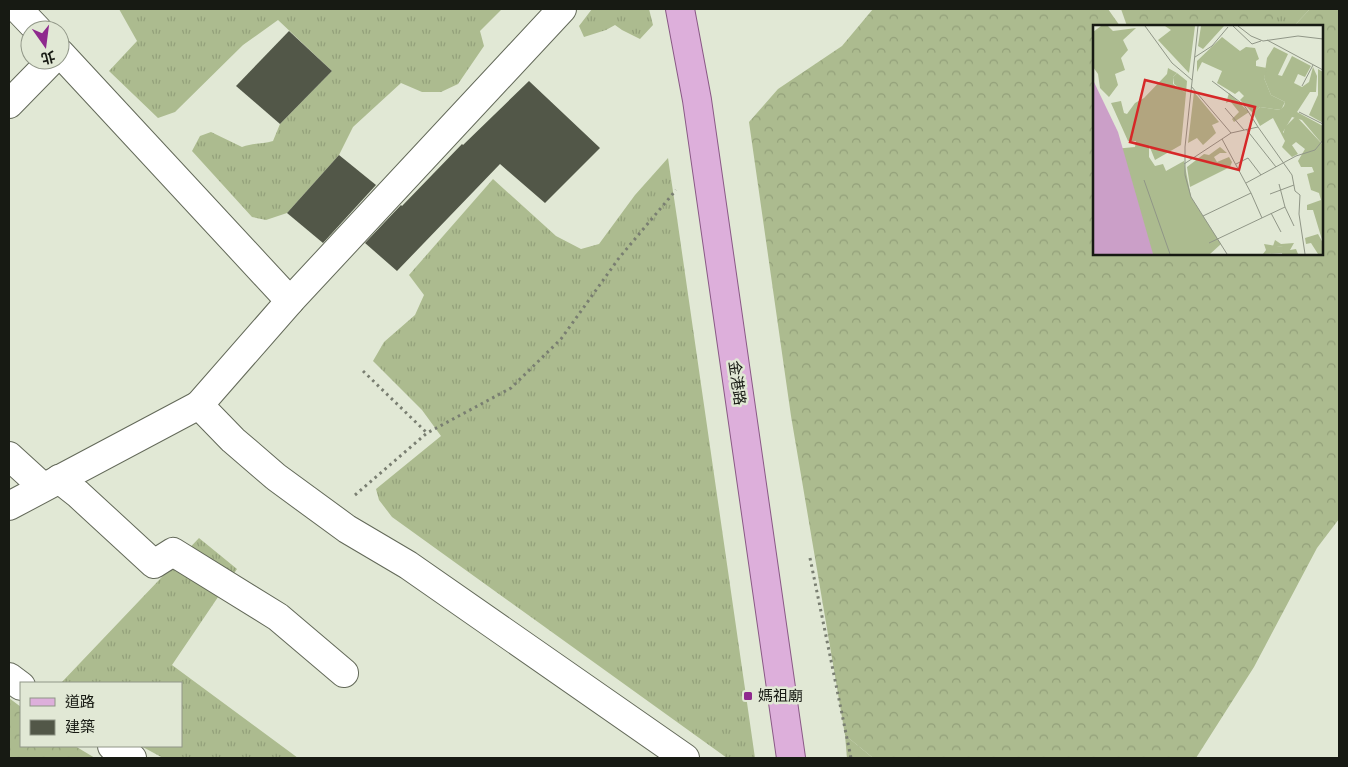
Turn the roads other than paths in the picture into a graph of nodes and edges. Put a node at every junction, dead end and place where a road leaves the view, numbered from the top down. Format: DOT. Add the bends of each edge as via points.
graph roads {
  1 [pos="18,9"];
  2 [pos="562,9"];
  3 [pos="680,9"];
  4 [pos="28,20"];
  5 [pos="70,64"];
  6 [pos="42,70"];
  7 [pos="9,104"];
  8 [pos="290,301"];
  9 [pos="199,405"];
  10 [pos="9,456"];
  11 [pos="51,483"];
  12 [pos="9,506"];
  13 [pos="344,673"];
  14 [pos="9,677"];
  15 [pos="20,685"];
  16 [pos="114,747"];
  17 [pos="132,758"];
  18 [pos="685,758"];
  19 [pos="791,758"];
  1 -- 4 [label="street"];
  2 -- 8 [label="street"];
  3 -- 19 [label="main road, 金港路" via="697,100"];
  5 -- 8 [label="street"];
  6 -- 7 [label="street"];
  8 -- 9 [label="street"];
  9 -- 11 [label="street"];
  9 -- 18 [label="street" via="276,478 348,529 416,570"];
  10 -- 11 [label="street"];
  11 -- 12 [label="street"];
  11 -- 13 [label="street" via="78,494 154,564 173,552 278,617"];
  14 -- 15 [label="street"];
  16 -- 17 [label="street"];
}
